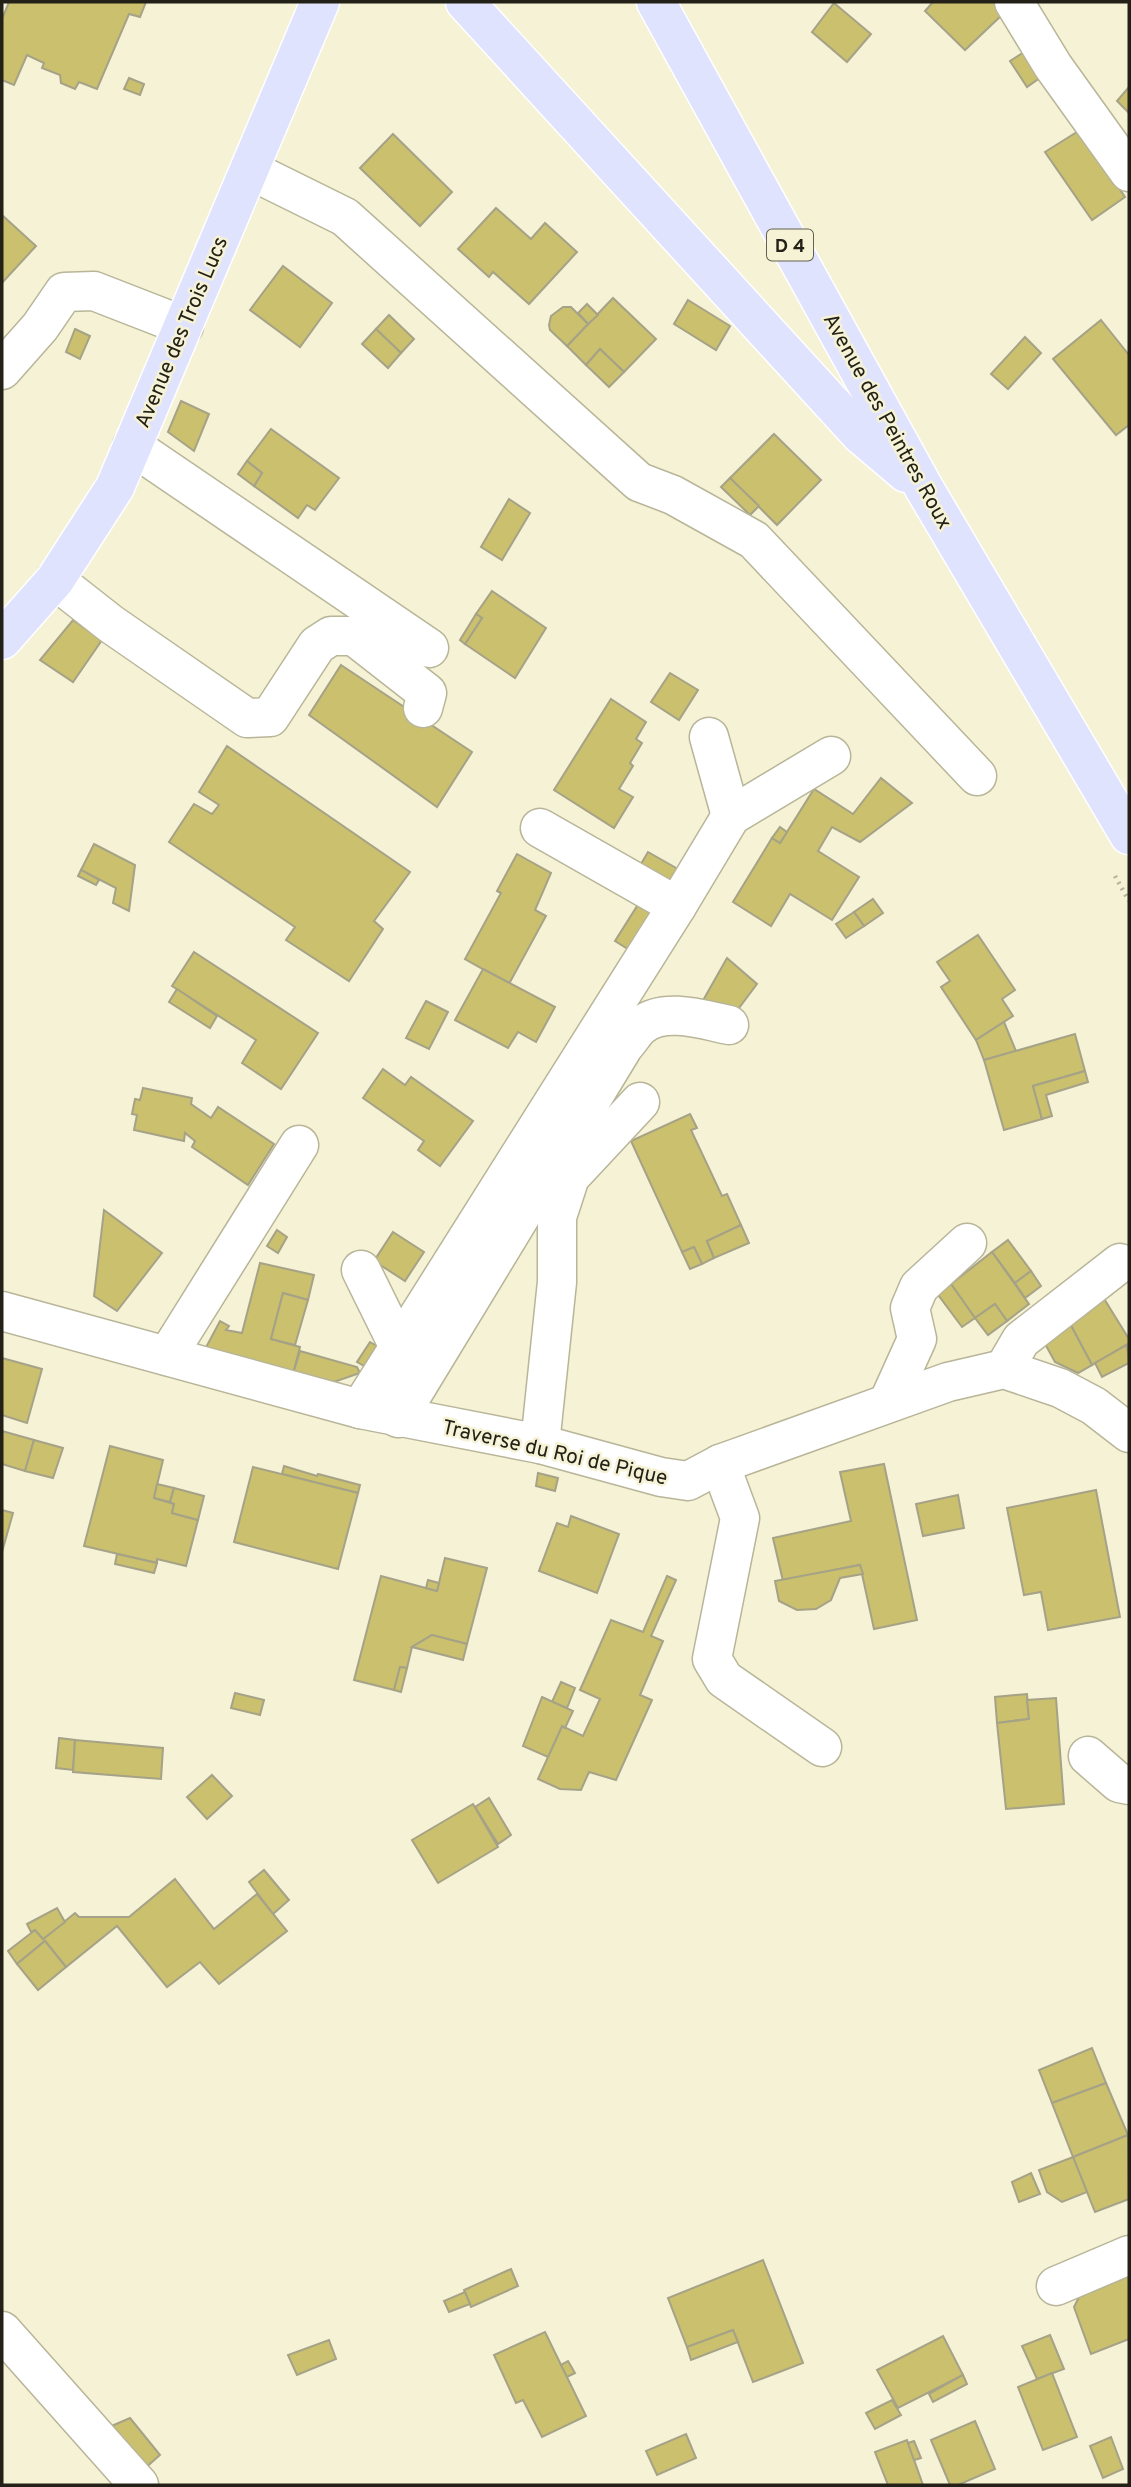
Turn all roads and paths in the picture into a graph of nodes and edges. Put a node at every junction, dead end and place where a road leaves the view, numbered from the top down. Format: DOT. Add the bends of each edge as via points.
graph roads {
  1 [pos="320,2"];
  2 [pos="465,2"];
  3 [pos="656,2"];
  4 [pos="1014,2"];
  5 [pos="250,170"];
  6 [pos="1129,173"];
  7 [pos="184,326"];
  8 [pos="2,370"];
  9 [pos="132,446"];
  10 [pos="924,488"];
  11 [pos="55,580"];
  12 [pos="2,639"];
  13 [pos="429,648"];
  14 [pos="423,708"];
  15 [pos="709,737"];
  16 [pos="831,756"];
  17 [pos="977,776"];
  18 [pos="731,816"];
  19 [pos="540,828"];
  20 [pos="1129,835"];
  21 [pos="677,906"];
  22 [pos="729,1025"];
  23 [pos="640,1102"];
  24 [pos="299,1145"];
  25 [pos="968,1243"];
  26 [pos="1120,1263"];
  27 [pos="361,1270"];
  28 [pos="2,1311"];
  29 [pos="399,1347"];
  30 [pos="167,1356"];
  31 [pos="1004,1369"];
  32 [pos="888,1403"];
  33 [pos="360,1409"];
  34 [pos="398,1418"];
  35 [pos="1129,1433"];
  36 [pos="540,1444"];
  37 [pos="720,1464"];
  38 [pos="822,1747"];
  39 [pos="1088,1756"];
  40 [pos="1129,1786"];
  41 [pos="1129,2255"];
  42 [pos="1056,2286"];
  43 [pos="2,2330"];
  44 [pos="139,2485"];
  1 -- 5 [label="main road, Avenue des Trois Lucs"];
  2 -- 10 [label="main road" via="860,434"];
  3 -- 10 [label="main road, Avenue des Peintres Roux / D 4"];
  4 -- 6 [label="street"];
  5 -- 7 [label="main road, Avenue des Trois Lucs"];
  5 -- 17 [label="street" via="345,217 639,482 673,495 754,540"];
  7 -- 8 [label="street" via="94,291 64,292"];
  7 -- 9 [label="main road, Avenue des Trois Lucs"];
  9 -- 11 [label="main road, Avenue des Trois Lucs" via="115,487"];
  9 -- 13 [label="street"];
  10 -- 20 [label="main road, Avenue des Peintres Roux / D 4"];
  11 -- 12 [label="main road, Avenue des Trois Lucs"];
  11 -- 14 [label="street" via="247,718 270,717 317,645 331,635 354,635 428,693"];
  15 -- 18 [label="street"];
  16 -- 18 [label="street"];
  18 -- 21 [label="street"];
  19 -- 21 [label="street"];
  21 -- 29 [label="street"];
  22 -- 34 [label="street" via="667,1016 643,1024 624,1046"];
  23 -- 36 [label="street" via="570,1177 557,1217 557,1282"];
  24 -- 30 [label="street"];
  25 -- 32 [label="street" via="919,1287 911,1308 917,1339"];
  26 -- 31 [label="street" via="1021,1340"];
  27 -- 29 [label="street"];
  28 -- 30 [label="street, Traverse du Roi de Pique"];
  29 -- 33 [label="street"];
  30 -- 33 [label="street, Traverse du Roi de Pique"];
  31 -- 32 [label="street, Traverse du Roi de Pique"];
  31 -- 35 [label="street" via="1060,1388"];
  32 -- 37 [label="street, Traverse du Roi de Pique"];
  33 -- 34 [label="street, Traverse du Roi de Pique"];
  34 -- 36 [label="street, Traverse du Roi de Pique"];
  36 -- 37 [label="street, Traverse du Roi de Pique" via="688,1481"];
  37 -- 38 [label="street" via="740,1518 712,1659 724,1679"];
  39 -- 40 [label="street"];
  41 -- 42 [label="street"];
  43 -- 44 [label="street"];
}
